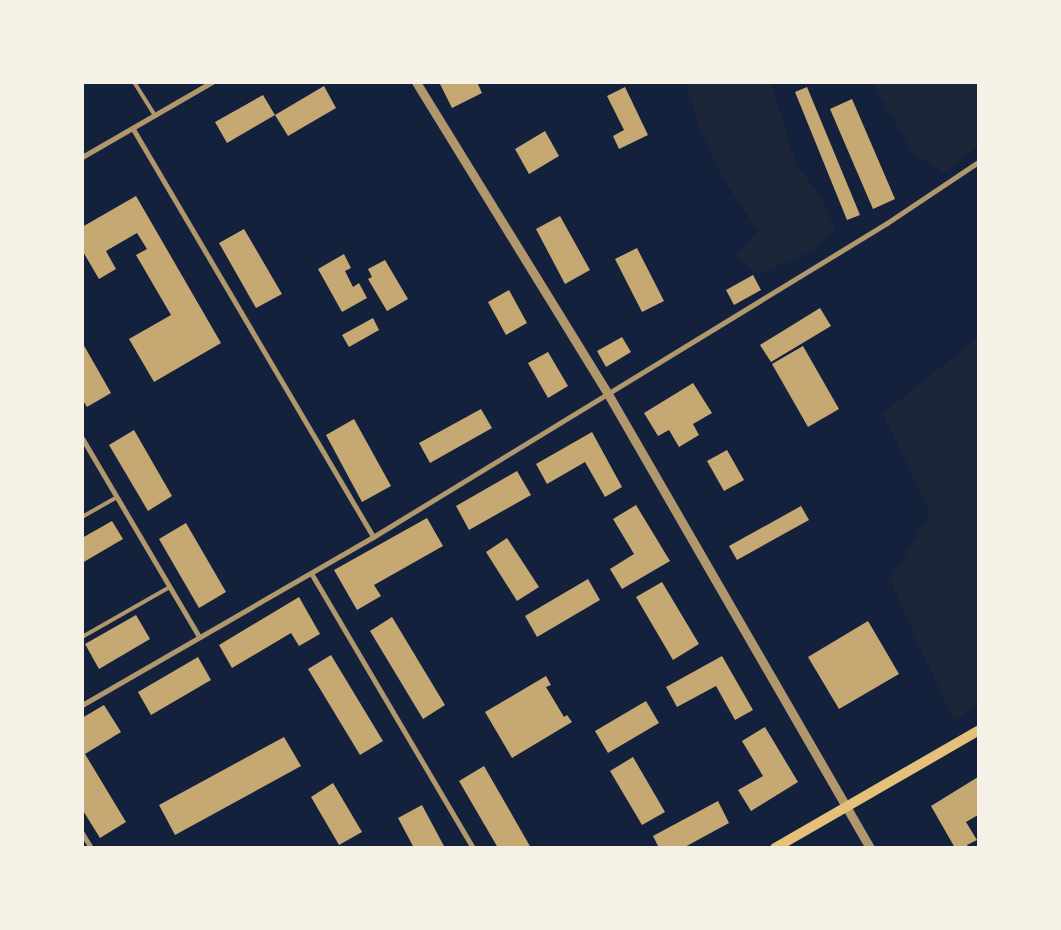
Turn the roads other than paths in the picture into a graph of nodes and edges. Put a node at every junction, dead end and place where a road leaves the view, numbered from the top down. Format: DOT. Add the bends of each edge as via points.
graph roads {
  1 [pos="134,82"];
  2 [pos="212,82"];
  3 [pos="416,82"];
  4 [pos="154,116"];
  5 [pos="133,129"];
  6 [pos="82,158"];
  7 [pos="978,162"];
  8 [pos="608,394"];
  9 [pos="82,438"];
  10 [pos="117,497"];
  11 [pos="82,517"];
  12 [pos="373,537"];
  13 [pos="311,573"];
  14 [pos="170,587"];
  15 [pos="82,637"];
  16 [pos="199,637"];
  17 [pos="82,704"];
  18 [pos="978,731"];
  19 [pos="846,806"];
  20 [pos="82,834"];
  21 [pos="91,848"];
  22 [pos="473,848"];
  23 [pos="774,848"];
  24 [pos="870,848"];
  1 -- 4 [label="lane"];
  2 -- 4 [label="street"];
  3 -- 8 [label="street"];
  4 -- 5 [label="street"];
  5 -- 6 [label="street"];
  5 -- 12 [label="street"];
  7 -- 8 [label="street" via="887,223"];
  8 -- 12 [label="street"];
  8 -- 19 [label="street"];
  9 -- 10 [label="street"];
  10 -- 11 [label="lane"];
  10 -- 14 [label="street"];
  12 -- 13 [label="street"];
  13 -- 16 [label="street"];
  13 -- 22 [label="street"];
  14 -- 15 [label="lane"];
  14 -- 16 [label="street"];
  16 -- 17 [label="street"];
  18 -- 19 [label="main road"];
  19 -- 23 [label="main road"];
  19 -- 24 [label="street"];
  20 -- 21 [label="street"];
}
